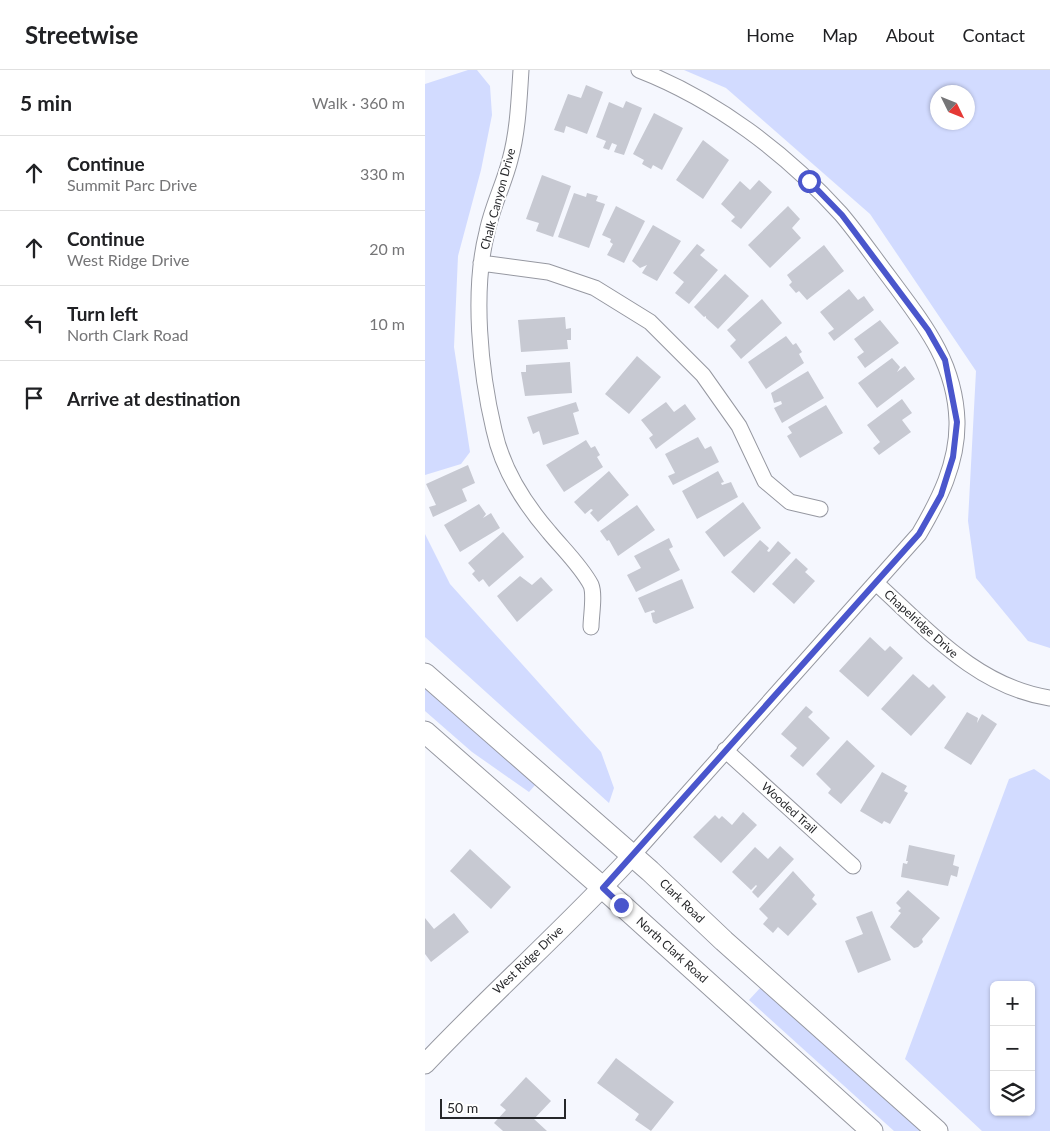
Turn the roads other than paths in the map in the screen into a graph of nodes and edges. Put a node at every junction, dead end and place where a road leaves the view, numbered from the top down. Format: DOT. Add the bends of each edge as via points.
graph roads {
  1 [pos="521,70"];
  2 [pos="639,70"];
  3 [pos="481,264"];
  4 [pos="820,509"];
  5 [pos="876,583"];
  6 [pos="591,627"];
  7 [pos="425,674"];
  8 [pos="1050,698"];
  9 [pos="425,732"];
  10 [pos="725,750"];
  11 [pos="631,856"];
  12 [pos="853,866"];
  13 [pos="603,888"];
  14 [pos="425,1064"];
  15 [pos="871,1131"];
  16 [pos="937,1131"];
  1 -- 3 [label="street, Chalk Canyon Drive" via="510,159 487,231"];
  2 -- 5 [label="street" via="721,112 774,150 809,181 842,215 928,330 945,360 957,422 953,457 941,495 919,534"];
  3 -- 4 [label="street" via="548,272 595,288 650,322 703,375 739,426 765,481 790,502"];
  3 -- 6 [label="street, Chalk Canyon Drive" via="480,320 485,381 494,432 507,469 524,500 592,587"];
  5 -- 8 [label="street, Chapelridge Drive" via="959,659 993,679 1033,695"];
  5 -- 10 [label="street"];
  7 -- 11 [label="main road, Clark Road"];
  9 -- 13 [label="main road, North Clark Road"];
  10 -- 11 [label="street"];
  10 -- 12 [label="street, Wooded Trail"];
  11 -- 13 [label="street, West Ridge Drive"];
  11 -- 16 [label="main road, Clark Road"];
  13 -- 14 [label="street, West Ridge Drive" via="481,1005"];
  13 -- 15 [label="main road, North Clark Road"];
}
